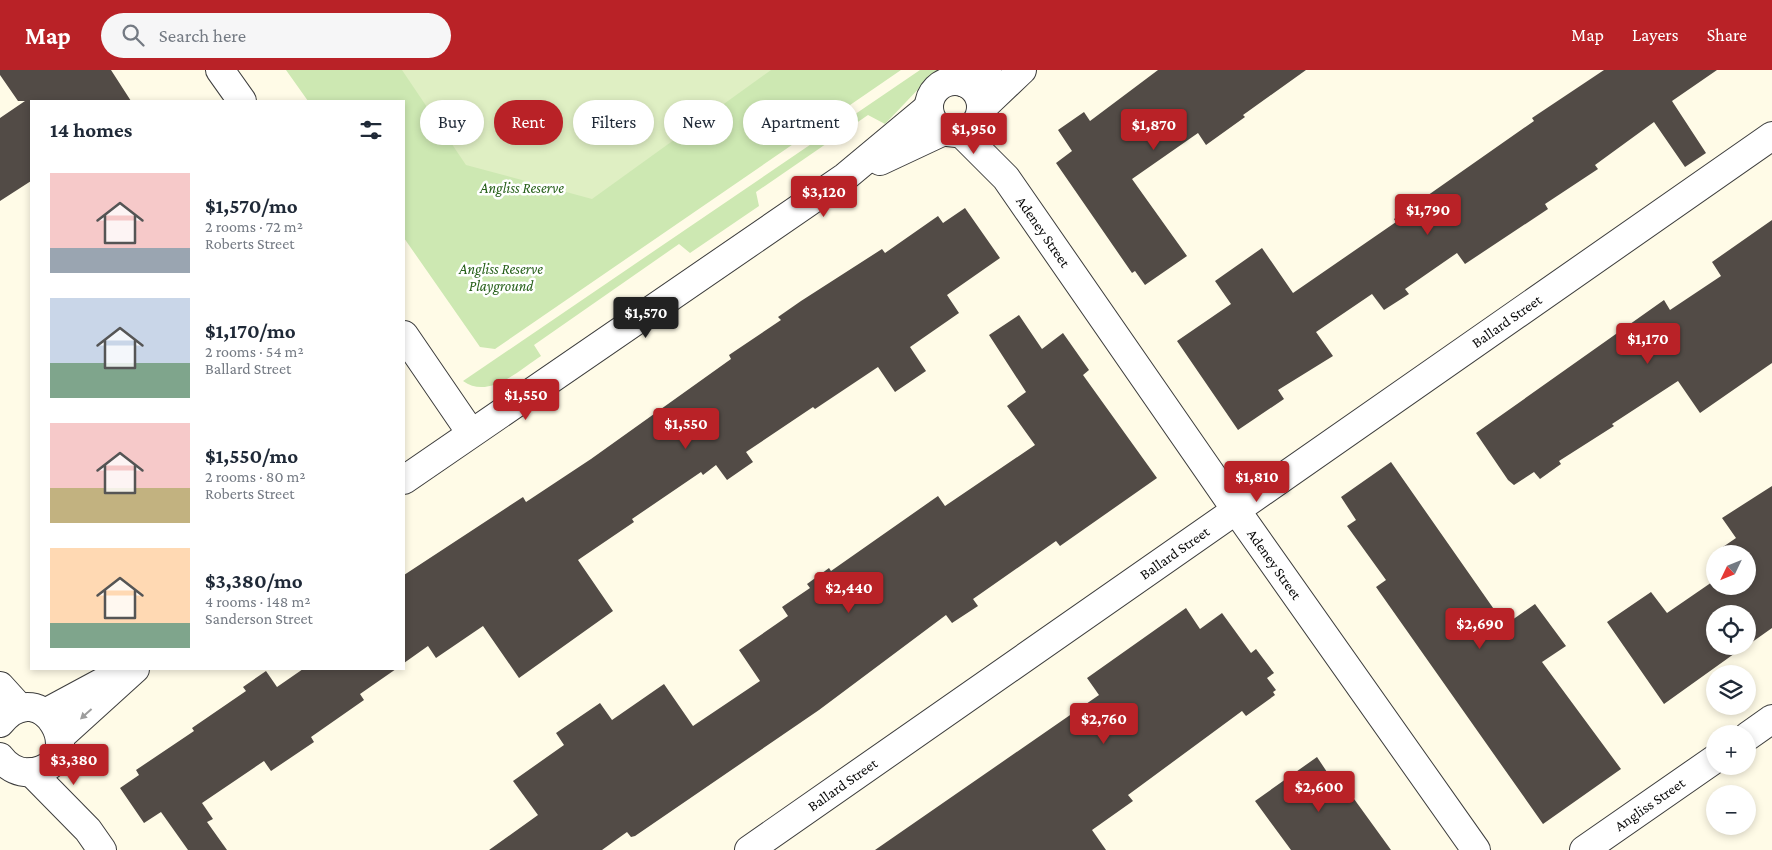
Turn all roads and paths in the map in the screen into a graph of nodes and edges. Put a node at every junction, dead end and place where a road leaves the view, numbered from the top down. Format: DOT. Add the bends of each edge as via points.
graph roads {
  1 [pos="220,70"];
  2 [pos="1022,70"];
  3 [pos="976,76"];
  4 [pos="241,100"];
  5 [pos="929,107"];
  6 [pos="967,122"];
  7 [pos="1772,136"];
  8 [pos="845,177"];
  9 [pos="405,336"];
  10 [pos="471,433"];
  11 [pos="405,479"];
  12 [pos="1236,510"];
  13 [pos="126,670"];
  14 [pos="134,670"];
  15 [pos="0,686"];
  16 [pos="13,717"];
  17 [pos="1772,719"];
  18 [pos="1756,730"];
  19 [pos="57,748"];
  20 [pos="1706,765"];
  21 [pos="11,769"];
  22 [pos="95,840"];
  23 [pos="748,850"];
  24 [pos="1476,850"];
  25 [pos="1584,850"];
  1 -- 4 [label="street"];
  2 -- 6 [label="street"];
  3 -- 5 [label="street" via="941,85 934,91"];
  3 -- 6 [label="street" via="977,93"];
  5 -- 6 [label="street" via="933,121"];
  5 -- 8 [label="street"];
  6 -- 8 [label="street"];
  6 -- 12 [label="street, Adeney Street"];
  7 -- 12 [label="street, Ballard Street"];
  8 -- 10 [label="street"];
  9 -- 10 [label="street"];
  10 -- 11 [label="street"];
  12 -- 23 [label="street, Ballard Street"];
  12 -- 24 [label="street, Adeney Street"];
  13 -- 16 [label="street"];
  14 -- 19 [label="street, one-way"];
  15 -- 16 [label="street"];
  16 -- 19 [label="street" via="52,719"];
  17 -- 18 [label="street"];
  19 -- 21 [label="street" via="40,770"];
  19 -- 22 [label="street"];
  20 -- 25 [label="street, Angliss Street"];
  21 -- 22 [label="street"];
}
